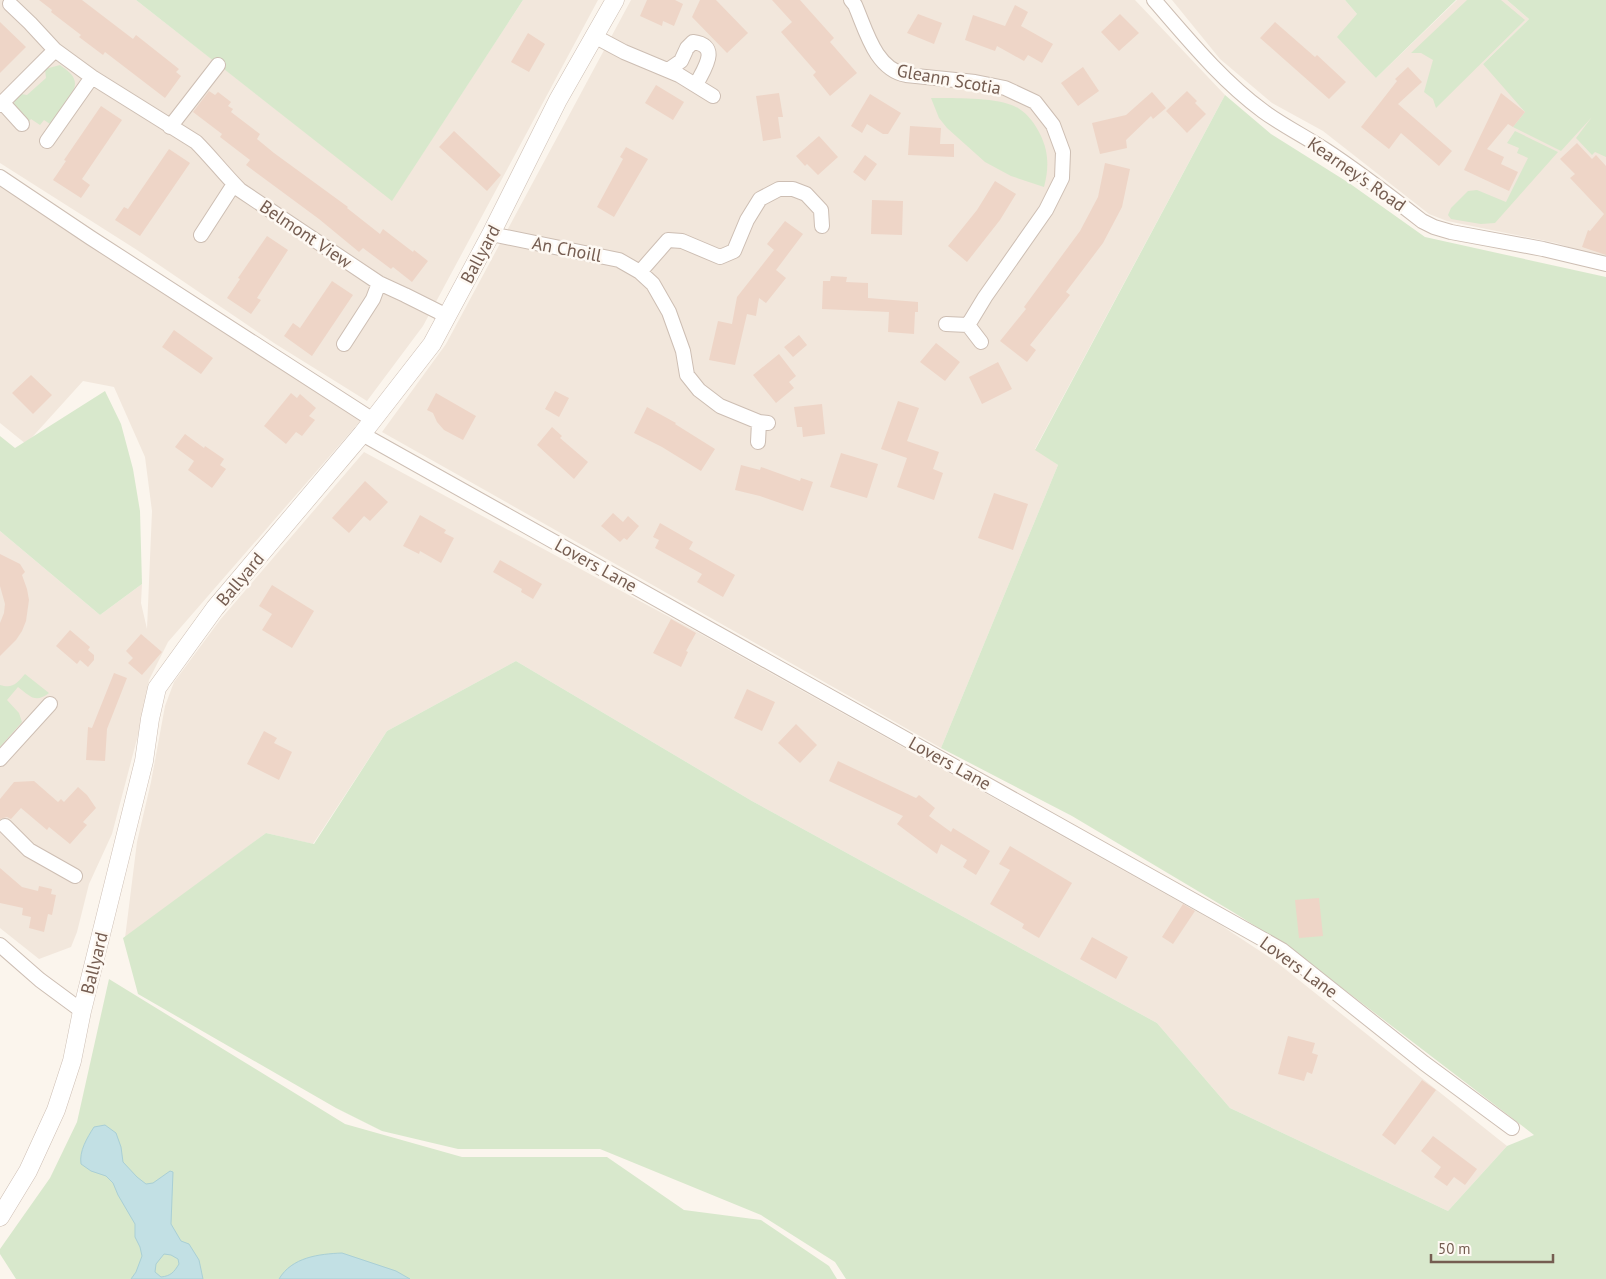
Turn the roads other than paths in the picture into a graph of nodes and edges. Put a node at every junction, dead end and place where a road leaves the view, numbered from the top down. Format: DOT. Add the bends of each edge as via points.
graph roads {
  1 [pos="615,0"];
  2 [pos="851,0"];
  3 [pos="1154,0"];
  4 [pos="10,4"];
  5 [pos="594,36"];
  6 [pos="55,50"];
  7 [pos="218,65"];
  8 [pos="668,70"];
  9 [pos="92,77"];
  10 [pos="696,85"];
  11 [pos="713,96"];
  12 [pos="1,104"];
  13 [pos="22,124"];
  14 [pos="170,127"];
  15 [pos="47,141"];
  16 [pos="0,177"];
  17 [pos="234,184"];
  18 [pos="822,226"];
  19 [pos="491,234"];
  20 [pos="201,235"];
  21 [pos="1606,264"];
  22 [pos="640,272"];
  23 [pos="379,283"];
  24 [pos="447,316"];
  25 [pos="946,324"];
  26 [pos="968,326"];
  27 [pos="981,342"];
  28 [pos="344,344"];
  29 [pos="373,420"];
  30 [pos="362,434"];
  31 [pos="758,442"];
  32 [pos="50,704"];
  33 [pos="0,759"];
  34 [pos="4,826"];
  35 [pos="74,876"];
  36 [pos="0,946"];
  37 [pos="82,1011"];
  38 [pos="1512,1128"];
  39 [pos="0,1217"];
  1 -- 5 [label="street, Ballyard"];
  2 -- 26 [label="street, Gleann Scotia" via="875,52 887,67 899,73 1005,88 1035,102 1053,125 1063,152 1062,178 1046,210"];
  3 -- 21 [label="street, Kearney's Road" via="1228,81 1263,111 1352,168 1422,221 1451,232"];
  4 -- 6 [label="street, Belmont View"];
  5 -- 8 [label="street"];
  5 -- 19 [label="street, Ballyard"];
  6 -- 9 [label="street, Belmont View"];
  6 -- 12 [label="street"];
  7 -- 14 [label="street"];
  8 -- 10 [label="street"];
  8 -- 10 [label="street" via="681,61 690,44 700,43 709,52"];
  9 -- 14 [label="street, Belmont View"];
  9 -- 15 [label="street"];
  10 -- 11 [label="street"];
  12 -- 13 [label="street"];
  14 -- 17 [label="street, Belmont View" via="196,142"];
  16 -- 29 [label="street"];
  17 -- 20 [label="street"];
  17 -- 23 [label="street, Belmont View"];
  18 -- 22 [label="street" via="821,210 806,194 793,189 779,189 760,199 734,251 720,257 682,241 668,240"];
  19 -- 22 [label="street, An Choill" via="619,260"];
  19 -- 24 [label="street, Ballyard"];
  22 -- 31 [label="street, An Choill" via="653,284 669,312 683,351 687,375 699,390 720,406 763,423"];
  23 -- 24 [label="street, Belmont View"];
  23 -- 28 [label="street" via="373,299"];
  24 -- 29 [label="street, Ballyard" via="432,344"];
  25 -- 26 [label="street"];
  26 -- 27 [label="street"];
  29 -- 30 [label="street, Ballyard"];
  30 -- 37 [label="street, Ballyard" via="215,608 157,688 144,761"];
  30 -- 38 [label="street, Lovers Lane" via="1282,950"];
  32 -- 33 [label="street"];
  34 -- 35 [label="street" via="29,850"];
  36 -- 37 [label="street"];
  37 -- 39 [label="street, Ballyard" via="72,1061 56,1110 28,1171"];
}
